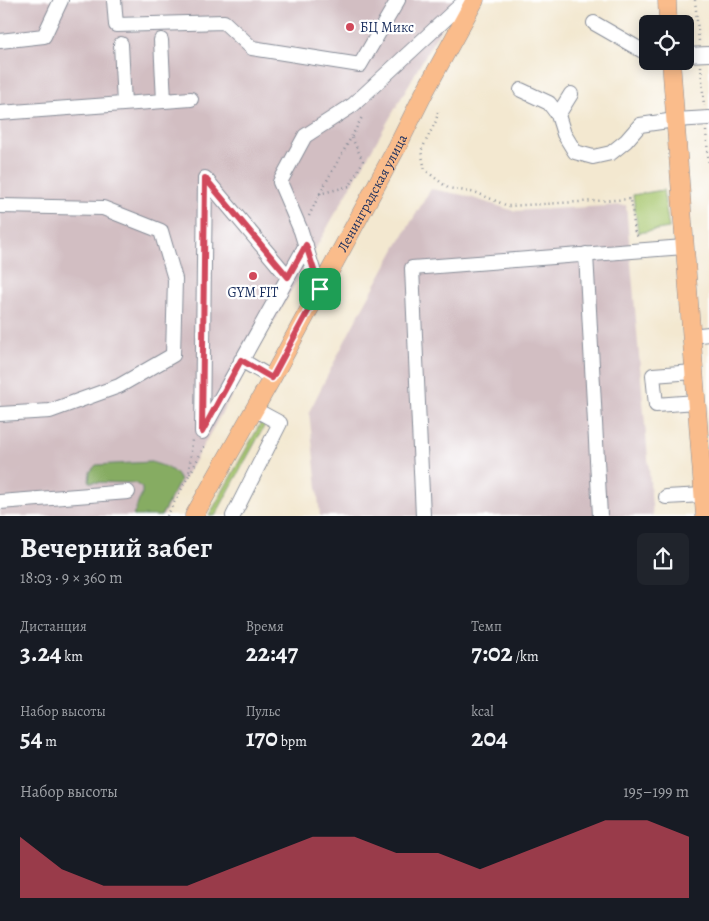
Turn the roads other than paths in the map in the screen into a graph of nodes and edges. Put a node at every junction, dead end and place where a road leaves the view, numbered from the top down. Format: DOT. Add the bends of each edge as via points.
graph roads {
  1 [pos="61,0"];
  2 [pos="114,0"];
  3 [pos="398,0"];
  4 [pos="466,0"];
  5 [pos="475,0"];
  6 [pos="666,0"];
  7 [pos="667,15"];
  8 [pos="594,23"];
  9 [pos="161,40"];
  10 [pos="0,41"];
  11 [pos="121,44"];
  12 [pos="639,49"];
  13 [pos="672,70"];
  14 [pos="521,90"];
  15 [pos="571,94"];
  16 [pos="191,99"];
  17 [pos="164,101"];
  18 [pos="124,104"];
  19 [pos="0,112"];
  20 [pos="558,115"];
  21 [pos="707,118"];
  22 [pos="675,120"];
  23 [pos="0,206"];
  24 [pos="306,245"];
  25 [pos="684,247"];
  26 [pos="586,254"];
  27 [pos="288,277"];
  28 [pos="320,289"];
  29 [pos="709,334"];
  30 [pos="691,336"];
  31 [pos="241,360"];
  32 [pos="694,372"];
  33 [pos="272,378"];
  34 [pos="696,402"];
  35 [pos="254,409"];
  36 [pos="0,414"];
  37 [pos="705,460"];
  38 [pos="128,492"];
  39 [pos="703,494"];
  40 [pos="666,497"];
  41 [pos="0,502"];
  42 [pos="194,516"];
  43 [pos="233,516"];
  44 [pos="423,516"];
  45 [pos="600,516"];
  46 [pos="705,516"];
  1 -- 10 [label="lane" via="44,36"];
  2 -- 3 [label="lane" via="116,25 224,22 252,48 360,64"];
  4 -- 24 [label="lane" via="353,105 306,136 280,182"];
  5 -- 28 [label="main road, Ленинградская улица"];
  6 -- 7 [label="main road"];
  8 -- 12 [label="lane"];
  9 -- 17 [label="lane"];
  11 -- 18 [label="lane"];
  13 -- 22 [label="main road"];
  14 -- 20 [label="lane" via="549,103"];
  15 -- 20 [label="lane"];
  16 -- 17 [label="lane"];
  17 -- 18 [label="lane"];
  18 -- 19 [label="lane"];
  20 -- 22 [label="lane" via="575,152 593,157 611,152 640,125"];
  21 -- 22 [label="lane"];
  22 -- 25 [label="main road"];
  23 -- 36 [label="lane" via="103,208 161,231 175,280 173,355 119,386 50,411"];
  24 -- 27 [label="lane"];
  24 -- 28 [label="lane"];
  25 -- 26 [label="lane"];
  25 -- 30 [label="main road"];
  26 -- 44 [label="lane" via="412,268"];
  26 -- 45 [label="lane"];
  27 -- 31 [label="lane"];
  27 -- 31 [label="lane" via="205,178 202,432"];
  28 -- 33 [label="main road, Ленинградская улица"];
  29 -- 30 [label="lane"];
  30 -- 32 [label="main road"];
  31 -- 33 [label="lane"];
  32 -- 34 [label="main road"];
  32 -- 34 [label="lane" via="653,376 656,405"];
  33 -- 35 [label="main road, Ленинградская улица"];
  34 -- 37 [label="main road"];
  35 -- 42 [label="main road, Ленинградская улица"];
  35 -- 43 [label="lane" via="280,423"];
  37 -- 39 [label="main road"];
  38 -- 41 [label="lane"];
  39 -- 40 [label="lane"];
  39 -- 46 [label="main road"];
}
